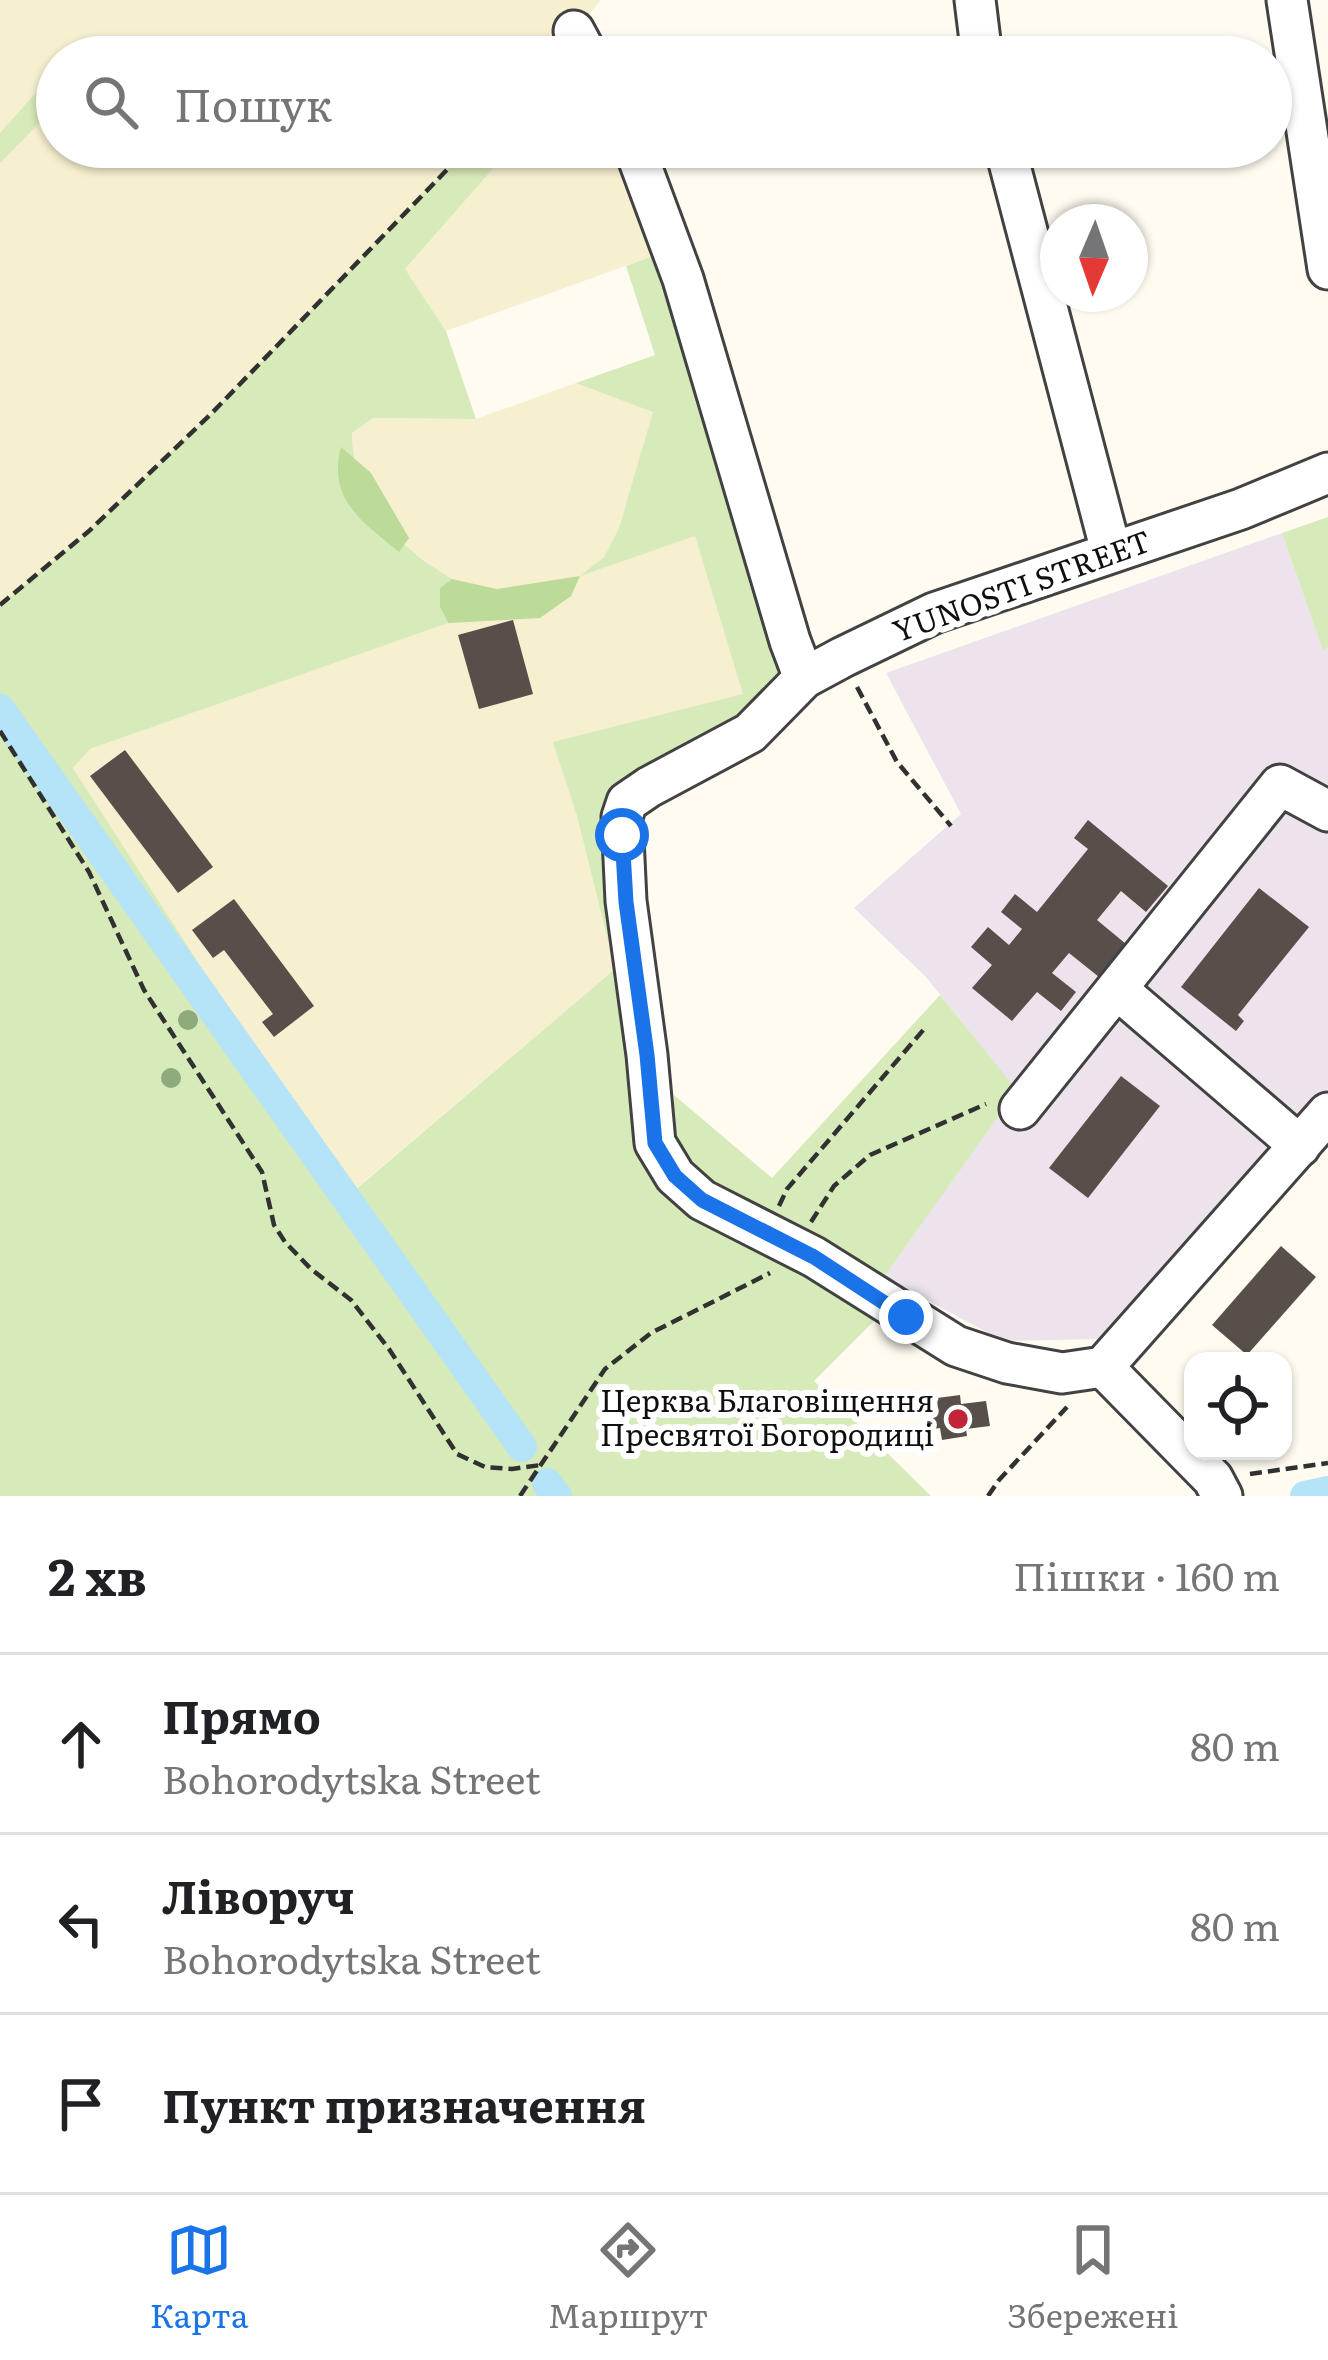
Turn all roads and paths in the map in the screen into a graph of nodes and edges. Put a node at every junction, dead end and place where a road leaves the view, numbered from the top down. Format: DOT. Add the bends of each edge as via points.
graph roads {
  1 [pos="975,0"];
  2 [pos="1287,0"];
  3 [pos="979,36"];
  4 [pos="449,168"];
  5 [pos="642,168"];
  6 [pos="1011,168"];
  7 [pos="1328,269"];
  8 [pos="1328,473"];
  9 [pos="1111,551"];
  10 [pos="0,605"];
  11 [pos="843,657"];
  12 [pos="804,678"];
  13 [pos="0,731"];
  14 [pos="1328,811"];
  15 [pos="951,826"];
  16 [pos="1117,989"];
  17 [pos="925,1028"];
  18 [pos="1020,1109"];
  19 [pos="1328,1113"];
  20 [pos="1300,1146"];
  21 [pos="790,1245"];
  22 [pos="1103,1367"];
  23 [pos="1328,1463"];
  24 [pos="541,1465"];
  25 [pos="1217,1488"];
  26 [pos="520,1496"];
  27 [pos="988,1496"];
  1 -- 3 [label="street"];
  2 -- 7 [label="street"];
  4 -- 10 [label="path" via="211,414"];
  5 -- 12 [label="street"];
  6 -- 9 [label="street"];
  8 -- 9 [label="street, YUNOSTI STREET"];
  9 -- 11 [label="street, YUNOSTI STREET" via="934,613"];
  11 -- 12 [label="street, YUNOSTI STREET"];
  11 -- 15 [label="path" via="897,762"];
  12 -- 21 [label="street, YUNOSTI STREET" via="750,733 649,787 627,802 622,817 655,1143 702,1200"];
  13 -- 24 [label="path" via="89,872 145,990 262,1172 285,1242 351,1300 457,1454 485,1467"];
  14 -- 16 [label="street" via="1280,785"];
  16 -- 18 [label="street"];
  16 -- 20 [label="street"];
  17 -- 21 [label="path" via="787,1190"];
  18 -- 21 [label="path" via="991,1102 870,1155 834,1186"];
  19 -- 20 [label="street"];
  20 -- 22 [label="street"];
  21 -- 22 [label="street" via="956,1346 1062,1372"];
  21 -- 24 [label="path" via="605,1369"];
  22 -- 25 [label="street"];
  22 -- 27 [label="path"];
  23 -- 25 [label="path"];
  24 -- 26 [label="path"];
}
